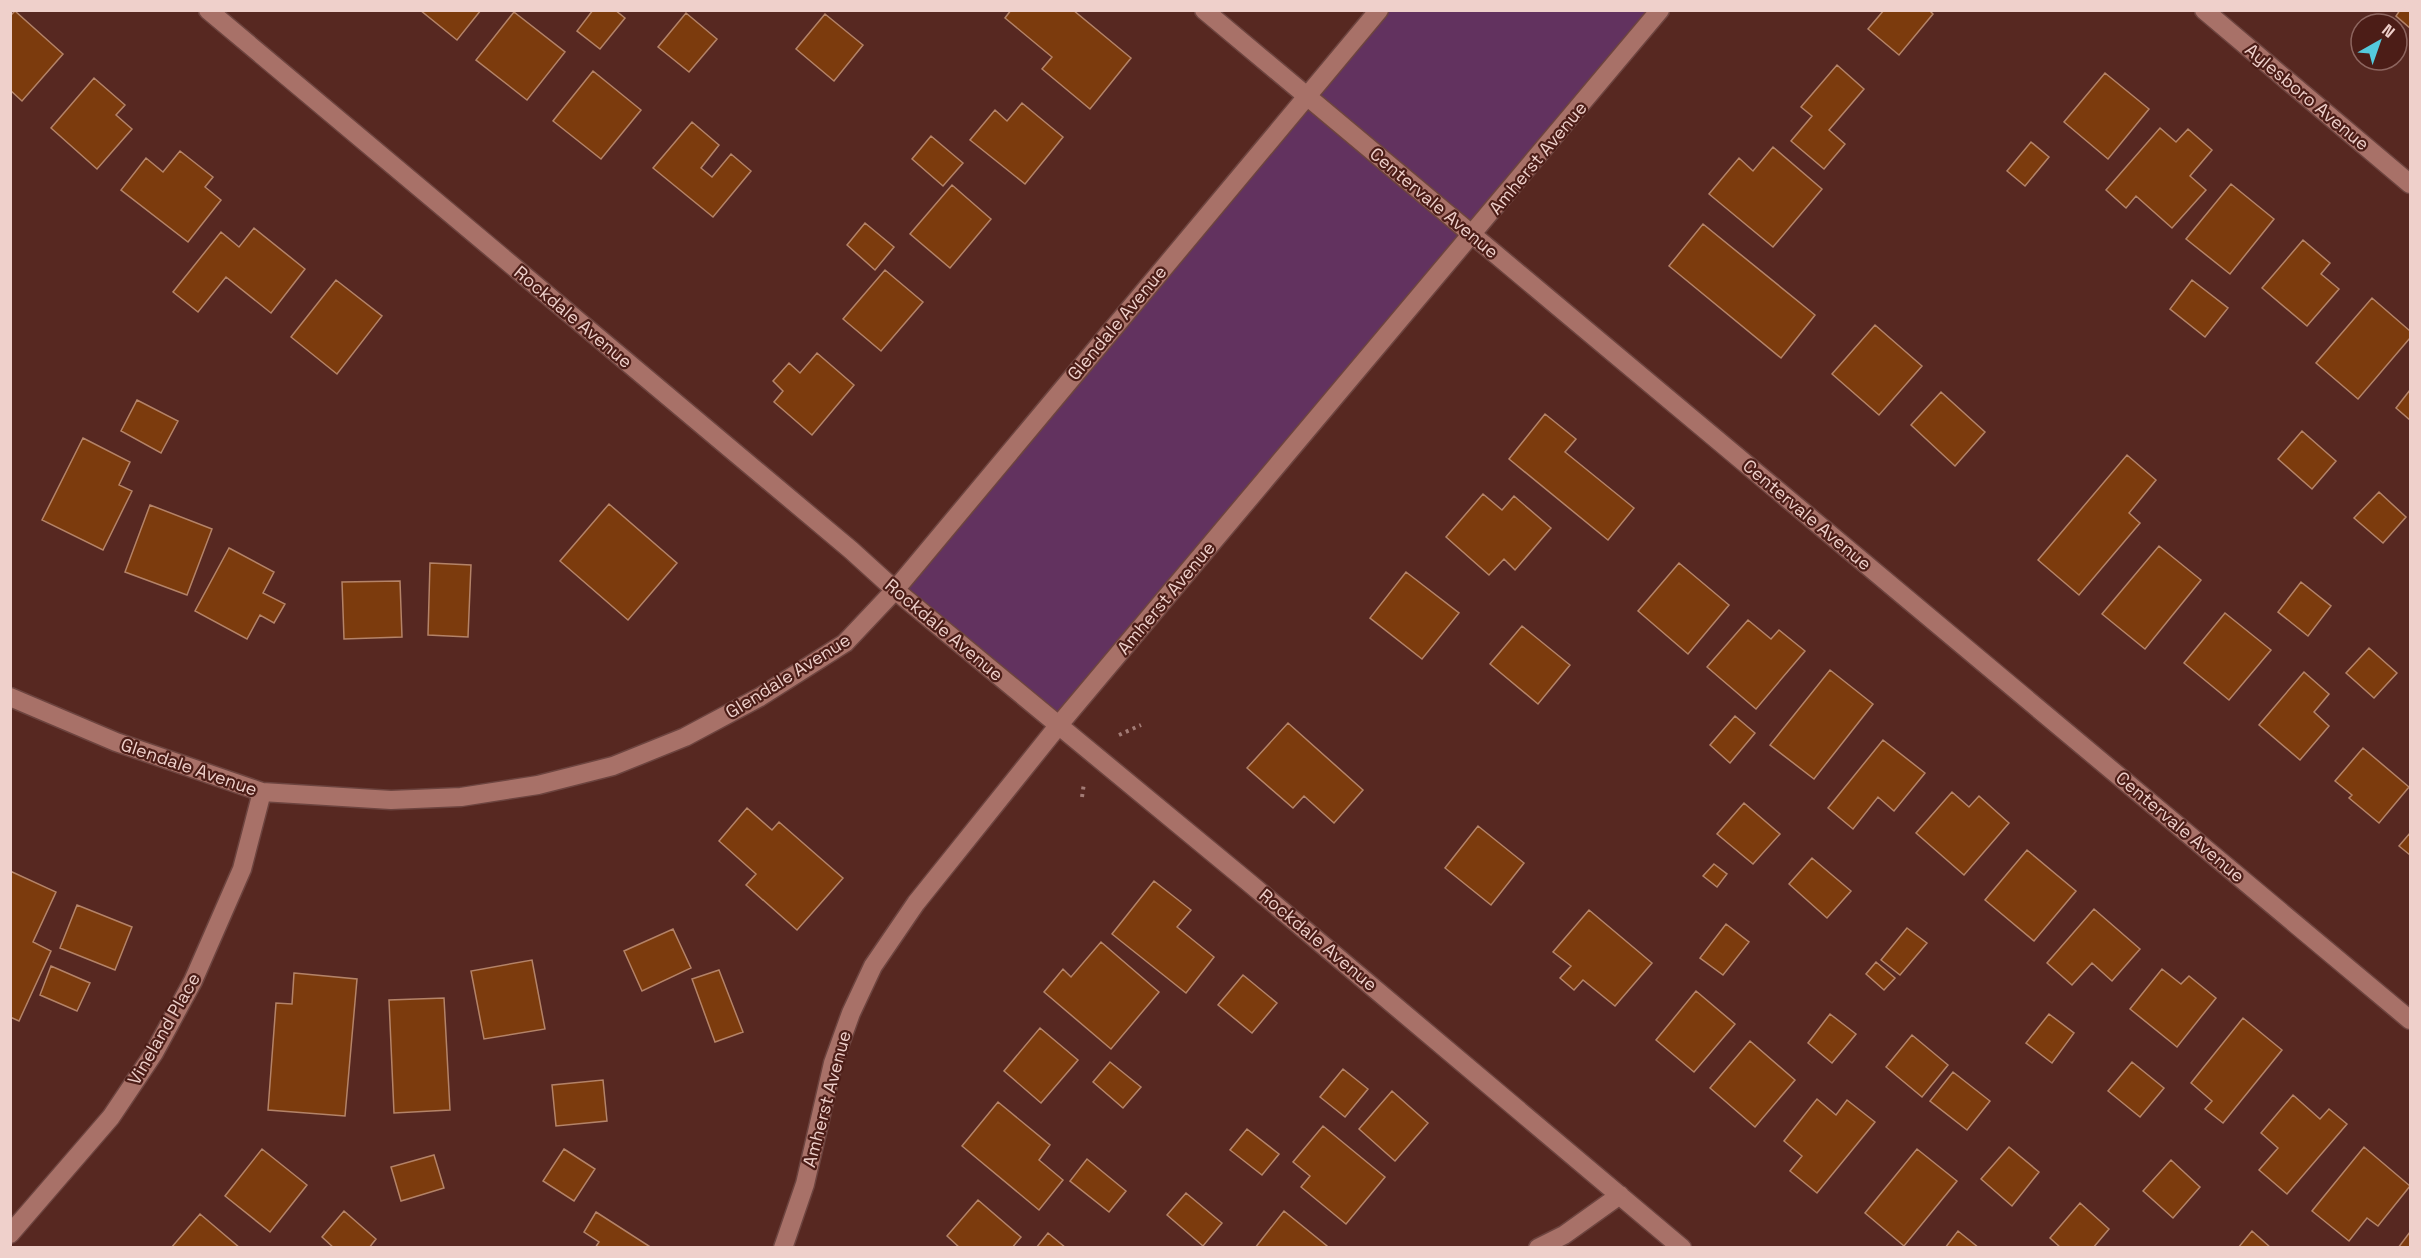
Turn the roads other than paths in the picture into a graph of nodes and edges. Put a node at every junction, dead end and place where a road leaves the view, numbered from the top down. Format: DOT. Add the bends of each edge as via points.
graph roads {
  1 [pos="207,10"];
  2 [pos="1204,10"];
  3 [pos="1378,10"];
  4 [pos="1660,10"];
  5 [pos="2204,10"];
  6 [pos="1306,96"];
  7 [pos="2410,184"];
  8 [pos="1473,236"];
  9 [pos="895,590"];
  10 [pos="10,697"];
  11 [pos="1058,726"];
  12 [pos="262,792"];
  13 [pos="2410,1020"];
  14 [pos="1620,1195"];
  15 [pos="10,1234"];
  16 [pos="783,1248"];
  17 [pos="1538,1248"];
  18 [pos="1682,1248"];
  1 -- 9 [label="street, Rockdale Avenue"];
  2 -- 6 [label="street, Centervale Avenue"];
  3 -- 6 [label="street, Glendale Avenue"];
  4 -- 8 [label="street, Amherst Avenue"];
  5 -- 7 [label="street, Aylesboro Avenue"];
  6 -- 8 [label="street, Centervale Avenue"];
  6 -- 9 [label="street, Glendale Avenue"];
  8 -- 11 [label="street, Amherst Avenue"];
  8 -- 13 [label="street, Centervale Avenue"];
  9 -- 11 [label="street, Rockdale Avenue"];
  9 -- 12 [label="street, Glendale Avenue" via="846,643 760,697 685,737 613,766 538,785 461,797 391,800"];
  10 -- 12 [label="street, Glendale Avenue" via="116,742"];
  11 -- 14 [label="street, Rockdale Avenue"];
  11 -- 16 [label="street, Amherst Avenue" via="916,903 873,966 833,1063 805,1184"];
  12 -- 15 [label="street, Vineland Place" via="242,869 193,981 154,1053 111,1117"];
  14 -- 17 [label="street" via="1564,1235"];
  14 -- 18 [label="street, Rockdale Avenue"];
}
